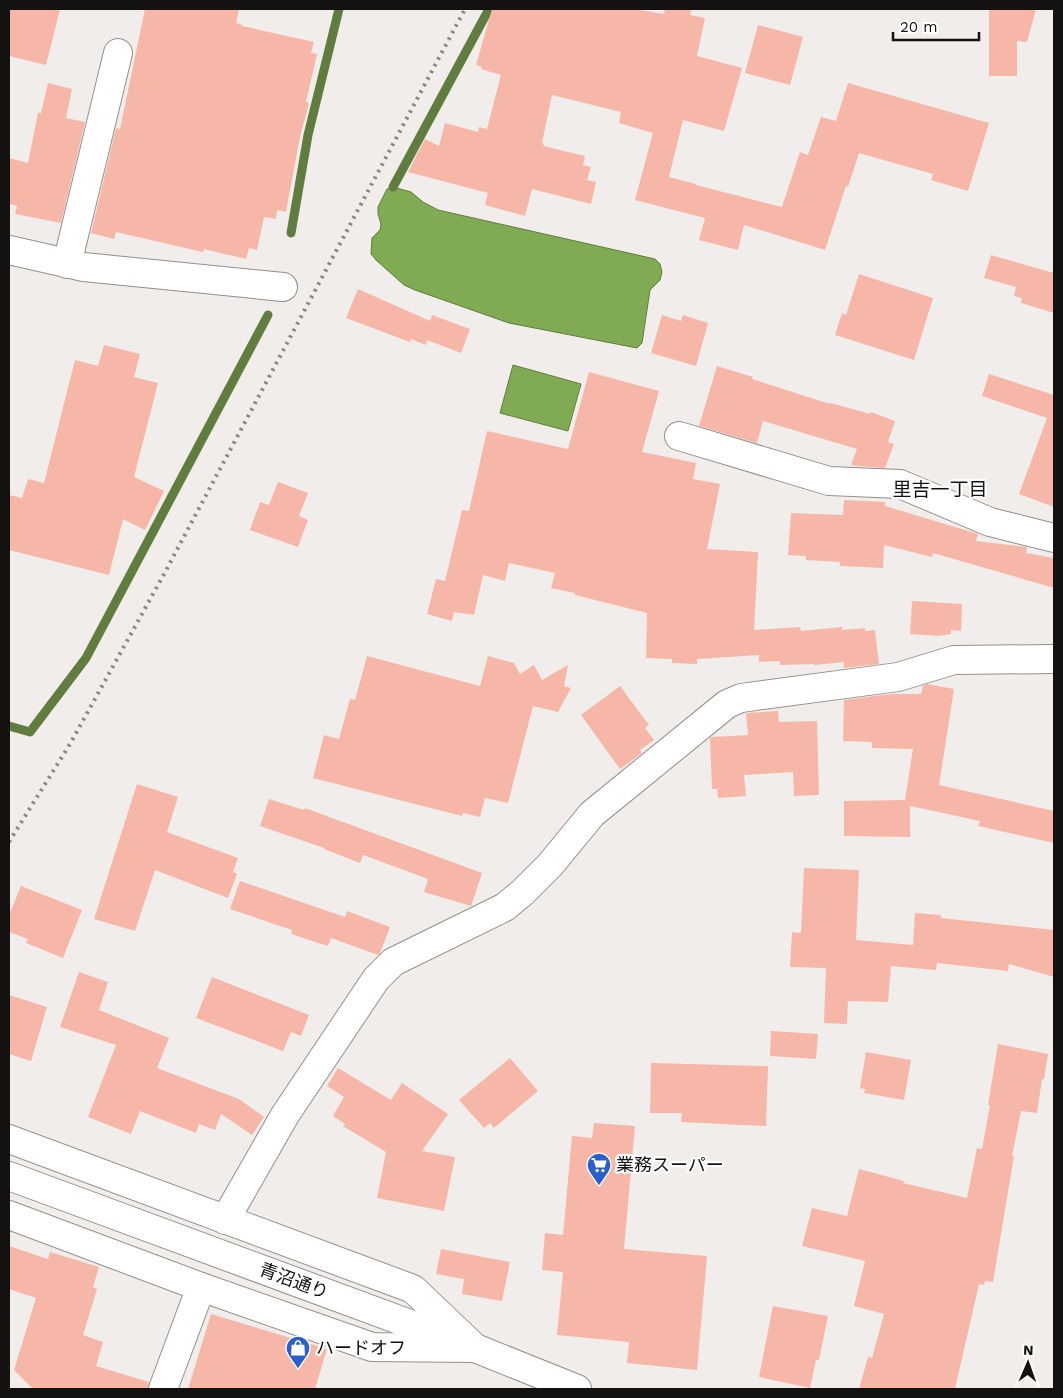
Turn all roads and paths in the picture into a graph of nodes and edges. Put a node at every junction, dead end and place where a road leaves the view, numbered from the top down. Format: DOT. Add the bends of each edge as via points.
graph roads {
  1 [pos="118,54"];
  2 [pos="9,250"];
  3 [pos="67,264"];
  4 [pos="283,287"];
  5 [pos="679,436"];
  6 [pos="1054,538"];
  7 [pos="1054,659"];
  8 [pos="9,1139"];
  9 [pos="9,1176"];
  10 [pos="9,1215"];
  11 [pos="225,1220"];
  12 [pos="201,1287"];
  13 [pos="475,1348"];
  14 [pos="163,1389"];
  15 [pos="577,1389"];
  1 -- 3 [label="street"];
  2 -- 3 [label="street"];
  3 -- 4 [label="street"];
  5 -- 6 [label="street" via="829,481 900,484 990,522"];
  7 -- 11 [label="street" via="954,660 898,677 742,698 727,704 592,814 550,864 505,907 393,962 376,979 285,1115"];
  8 -- 11 [label="street"];
  9 -- 13 [label="street, 青沼通り"];
  10 -- 12 [label="street"];
  11 -- 13 [label="street" via="414,1289"];
  12 -- 13 [label="street" via="372,1347"];
  12 -- 14 [label="street"];
  13 -- 15 [label="street, 青沼通り"];
}
